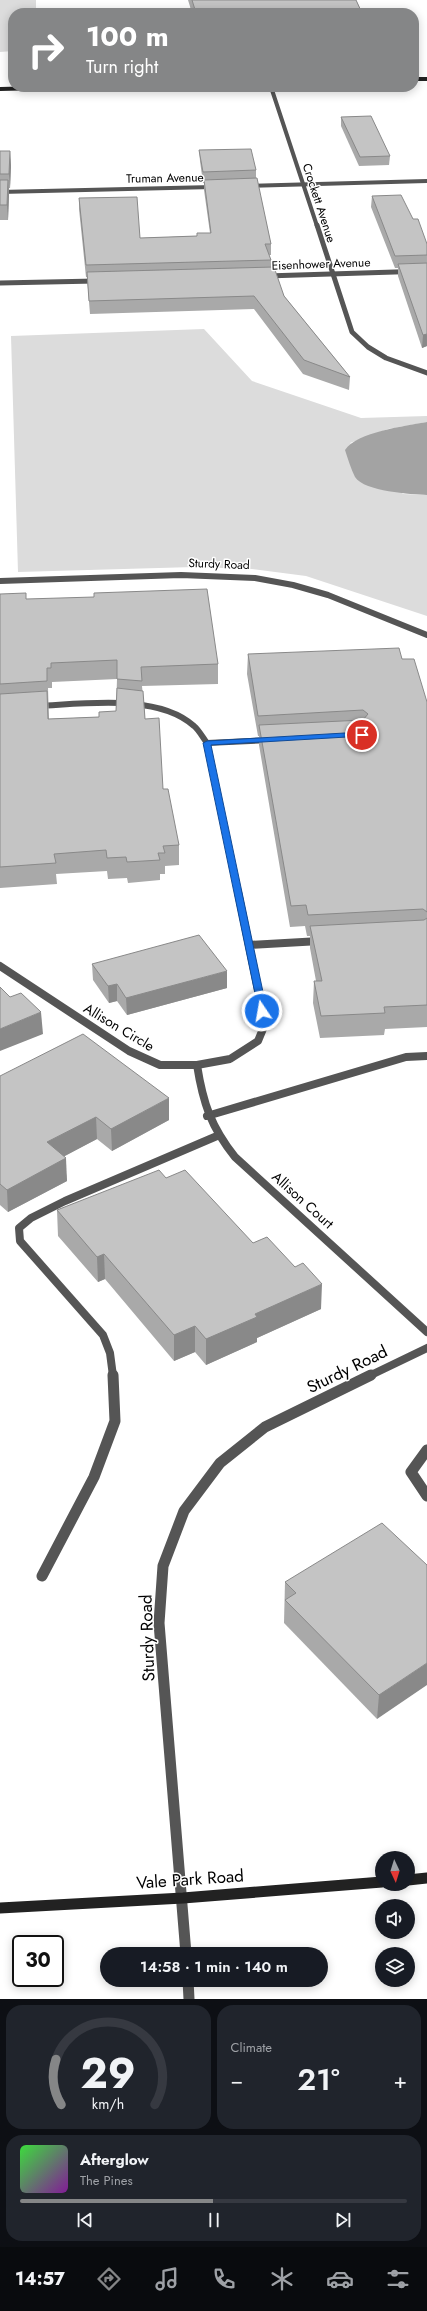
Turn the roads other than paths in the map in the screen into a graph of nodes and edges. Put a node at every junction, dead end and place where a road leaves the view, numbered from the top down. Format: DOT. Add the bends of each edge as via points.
graph roads {
  1 [pos="273,92"];
  2 [pos="427,181"];
  3 [pos="302,184"];
  4 [pos="223,186"];
  5 [pos="246,186"];
  6 [pos="0,192"];
  7 [pos="427,271"];
  8 [pos="331,274"];
  9 [pos="259,276"];
  10 [pos="102,280"];
  11 [pos="0,283"];
  12 [pos="427,373"];
  13 [pos="0,581"];
  14 [pos="427,635"];
  15 [pos="26,707"];
  16 [pos="276,739"];
  17 [pos="207,743"];
  18 [pos="327,941"];
  19 [pos="249,945"];
  20 [pos="0,966"];
  21 [pos="427,1056"];
  22 [pos="197,1065"];
  23 [pos="207,1116"];
  24 [pos="217,1136"];
  25 [pos="427,1332"];
  26 [pos="427,1348"];
  27 [pos="427,1450"];
  28 [pos="427,1496"];
  29 [pos="42,1576"];
  30 [pos="427,1878"];
  31 [pos="415,1879"];
  32 [pos="375,1883"];
  33 [pos="183,1898"];
  34 [pos="0,1908"];
  35 [pos="186,1947"];
  36 [pos="188,1987"];
  37 [pos="189,1999"];
  1 -- 3 [label="street, Crockett Avenue"];
  2 -- 3 [label="street"];
  3 -- 5 [label="street"];
  3 -- 8 [label="street, Crockett Avenue"];
  4 -- 6 [label="street, Truman Avenue"];
  7 -- 8 [label="street, Eisenhower Avenue"];
  8 -- 9 [label="street, Eisenhower Avenue"];
  8 -- 12 [label="street, Crockett Avenue" via="346,321 361,343 396,363"];
  10 -- 11 [label="street"];
  13 -- 14 [label="street, Sturdy Road" via="203,575 255,578 328,595"];
  15 -- 17 [label="street, Allison Circle" via="121,703 160,709 179,715 193,724 202,732"];
  16 -- 17 [label="street"];
  17 -- 19 [label="street, Allison Circle"];
  18 -- 19 [label="street"];
  19 -- 22 [label="street, Allison Circle" via="265,1024 258,1041 230,1059"];
  20 -- 22 [label="street, Allison Circle" via="129,1051 160,1065"];
  21 -- 23 [label="street" via="406,1057"];
  22 -- 23 [label="street, Allison Court"];
  23 -- 24 [label="street, Allison Court"];
  24 -- 25 [label="street, Allison Court" via="235,1157"];
  24 -- 29 [label="street" via="65,1201 31,1218 19,1228 20,1241 103,1336 110,1352 113,1374 115,1421 94,1477"];
  26 -- 33 [label="street, Sturdy Road" via="265,1427 220,1464 184,1511 163,1566 159,1623"];
  27 -- 28 [label="street" via="411,1472"];
  30 -- 31 [label="main road"];
  32 -- 33 [label="main road, Vale Park Road"];
  33 -- 34 [label="main road, Vale Park Road"];
  33 -- 35 [label="street, Sturdy Road"];
  36 -- 37 [label="street"];
}
